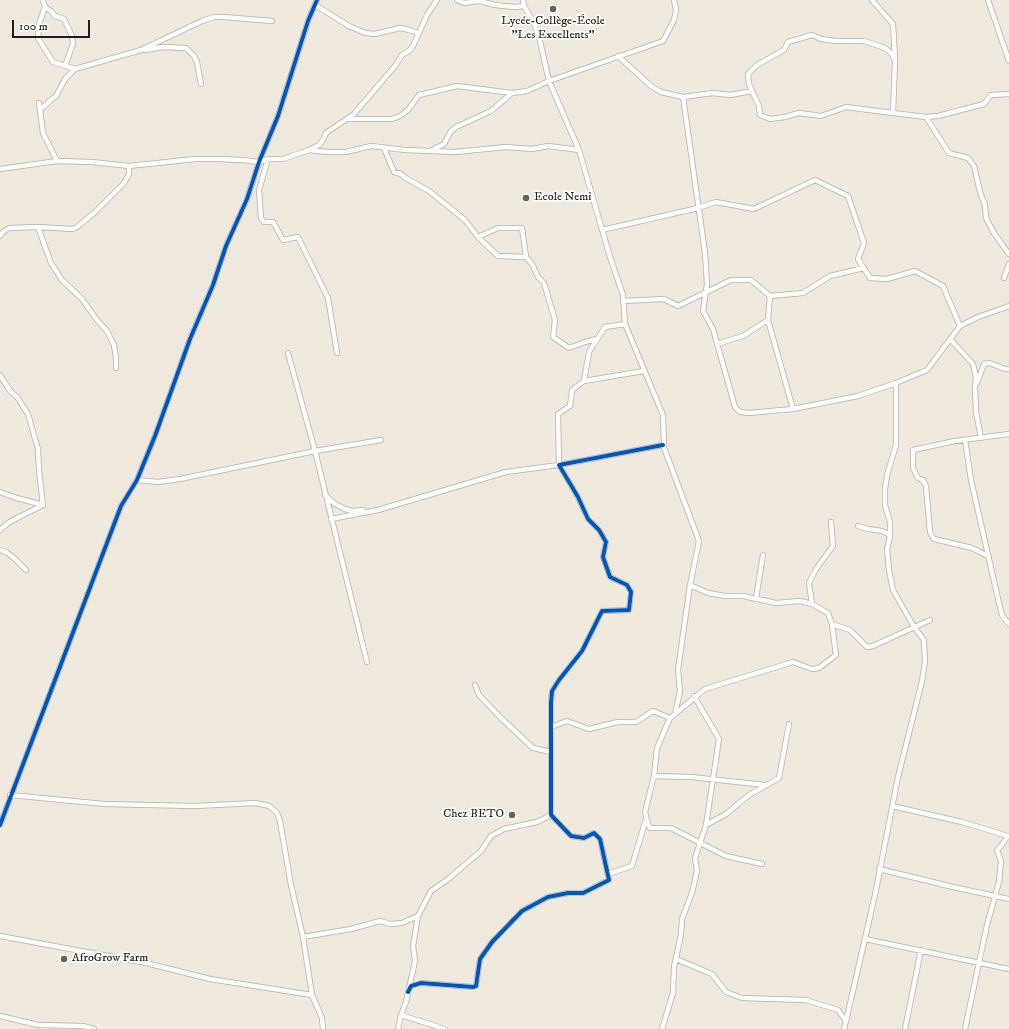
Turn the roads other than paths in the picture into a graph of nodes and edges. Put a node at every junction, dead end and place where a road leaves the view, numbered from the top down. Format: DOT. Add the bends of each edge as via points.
graph roads {
  1 [pos="43,0"];
  2 [pos="437,0"];
  3 [pos="457,0"];
  4 [pos="523,0"];
  5 [pos="674,0"];
  6 [pos="872,0"];
  7 [pos="988,0"];
  8 [pos="316,2"];
  9 [pos="524,6"];
  10 [pos="45,7"];
  11 [pos="272,21"];
  12 [pos="418,33"];
  13 [pos="141,50"];
  14 [pos="618,56"];
  15 [pos="895,61"];
  16 [pos="1009,61"];
  17 [pos="65,66"];
  18 [pos="75,69"];
  19 [pos="549,81"];
  20 [pos="201,84"];
  21 [pos="752,91"];
  22 [pos="512,93"];
  23 [pos="1009,94"];
  24 [pos="683,97"];
  25 [pos="39,103"];
  26 [pos="40,110"];
  27 [pos="893,113"];
  28 [pos="926,117"];
  29 [pos="348,119"];
  30 [pos="384,148"];
  31 [pos="309,150"];
  32 [pos="430,150"];
  33 [pos="579,150"];
  34 [pos="268,159"];
  35 [pos="57,161"];
  36 [pos="259,162"];
  37 [pos="129,166"];
  38 [pos="0,169"];
  39 [pos="698,208"];
  40 [pos="38,227"];
  41 [pos="602,230"];
  42 [pos="0,236"];
  43 [pos="478,237"];
  44 [pos="1009,254"];
  45 [pos="526,257"];
  46 [pos="1009,264"];
  47 [pos="864,268"];
  48 [pos="1004,278"];
  49 [pos="706,293"];
  50 [pos="770,296"];
  51 [pos="623,301"];
  52 [pos="1009,306"];
  53 [pos="768,320"];
  54 [pos="625,324"];
  55 [pos="960,326"];
  56 [pos="597,339"];
  57 [pos="950,339"];
  58 [pos="717,344"];
  59 [pos="288,353"];
  60 [pos="337,353"];
  61 [pos="116,368"];
  62 [pos="1009,369"];
  63 [pos="644,371"];
  64 [pos="0,375"];
  65 [pos="584,381"];
  66 [pos="896,383"];
  67 [pos="975,387"];
  68 [pos="792,409"];
  69 [pos="1009,434"];
  70 [pos="981,438"];
  71 [pos="381,440"];
  72 [pos="965,440"];
  73 [pos="663,445"];
  74 [pos="315,450"];
  75 [pos="559,465"];
  76 [pos="137,480"];
  77 [pos="0,492"];
  78 [pos="325,494"];
  79 [pos="43,505"];
  80 [pos="378,510"];
  81 [pos="331,519"];
  82 [pos="831,522"];
  83 [pos="858,526"];
  84 [pos="0,530"];
  85 [pos="890,537"];
  86 [pos="0,550"];
  87 [pos="763,555"];
  88 [pos="988,556"];
  89 [pos="26,570"];
  90 [pos="690,585"];
  91 [pos="756,598"];
  92 [pos="812,604"];
  93 [pos="930,620"];
  94 [pos="832,624"];
  95 [pos="1009,624"];
  96 [pos="914,627"];
  97 [pos="367,662"];
  98 [pos="475,685"];
  99 [pos="694,696"];
  100 [pos="675,714"];
  101 [pos="670,718"];
  102 [pos="789,724"];
  103 [pos="551,726"];
  104 [pos="551,752"];
  105 [pos="654,776"];
  106 [pos="714,780"];
  107 [pos="766,785"];
  108 [pos="10,795"];
  109 [pos="892,806"];
  110 [pos="551,815"];
  111 [pos="647,818"];
  112 [pos="0,825"];
  113 [pos="706,825"];
  114 [pos="700,844"];
  115 [pos="762,864"];
  116 [pos="879,869"];
  117 [pos="608,874"];
  118 [pos="995,896"];
  119 [pos="1009,899"];
  120 [pos="418,916"];
  121 [pos="0,936"];
  122 [pos="303,937"];
  123 [pos="865,939"];
  124 [pos="921,950"];
  125 [pos="676,958"];
  126 [pos="980,963"];
  127 [pos="1009,969"];
  128 [pos="408,992"];
  129 [pos="312,995"];
  130 [pos="401,1015"];
  131 [pos="0,1016"];
  132 [pos="846,1021"];
  133 [pos="37,1027"];
  134 [pos="82,1028"];
  135 [pos="94,1029"];
  136 [pos="323,1029"];
  137 [pos="398,1029"];
  138 [pos="445,1029"];
  139 [pos="662,1029"];
  140 [pos="844,1029"];
  141 [pos="905,1029"];
  142 [pos="965,1029"];
  1 -- 10 [label="street"];
  2 -- 12 [label="street"];
  3 -- 9 [label="street" via="464,3"];
  4 -- 9 [label="street"];
  5 -- 14 [label="street" via="674,20 663,41"];
  6 -- 15 [label="street" via="894,24"];
  7 -- 16 [label="street"];
  8 -- 12 [label="street" via="349,26 365,33 375,34 400,28"];
  8 -- 36 [label="street" via="278,116"];
  9 -- 19 [label="street" via="539,37"];
  10 -- 17 [label="street" via="39,24 38,38 53,62"];
  10 -- 17 [label="street" via="55,16 64,19 72,36 73,44"];
  11 -- 13 [label="street" via="214,17"];
  12 -- 29 [label="street" via="413,46"];
  13 -- 18 [label="street"];
  13 -- 20 [label="street" via="163,47 186,48 197,62"];
  14 -- 19 [label="street"];
  14 -- 24 [label="street" via="651,86 661,92"];
  15 -- 21 [label="street" via="885,48 864,41 836,41 812,35 788,42 784,50 757,65 748,74"];
  15 -- 27 [label="street"];
  17 -- 18 [label="street"];
  18 -- 26 [label="street" via="65,79 56,96"];
  19 -- 22 [label="street" via="527,91"];
  19 -- 33 [label="street"];
  21 -- 24 [label="street" via="730,95 713,93"];
  21 -- 27 [label="street" via="760,115 770,119 799,113 821,116 846,107"];
  22 -- 29 [label="street" via="457,86 419,95 408,110 392,119"];
  22 -- 32 [label="street" via="491,111 456,126 444,144"];
  23 -- 28 [label="street" via="991,95 984,104"];
  24 -- 39 [label="street"];
  25 -- 26 [label="street"];
  26 -- 35 [label="street" via="43,133"];
  27 -- 28 [label="street"];
  28 -- 44 [label="street" via="949,153 968,158 974,166 986,218"];
  29 -- 31 [label="street" via="326,133 319,144"];
  30 -- 31 [label="street" via="371,146 346,152"];
  30 -- 32 [label="street"];
  30 -- 43 [label="street" via="394,172 429,190 466,220"];
  31 -- 34 [label="street" via="283,159"];
  32 -- 33 [label="street" via="455,152 548,146"];
  33 -- 41 [label="street"];
  34 -- 36 [label="street"];
  34 -- 60 [label="street" via="259,190 261,218 264,222 273,222 283,240 298,237 328,298"];
  35 -- 37 [label="street"];
  35 -- 38 [label="street"];
  36 -- 37 [label="street" via="203,159"];
  36 -- 76 [label="street" via="248,199 226,246 213,286 190,339"];
  37 -- 40 [label="street" via="129,174 124,183 77,227"];
  39 -- 41 [label="street"];
  39 -- 47 [label="street" via="716,202 754,208 815,180 848,196 864,243 858,259"];
  39 -- 49 [label="street" via="705,253"];
  40 -- 42 [label="street" via="9,228"];
  40 -- 61 [label="street" via="51,263 62,280 82,299 107,331 114,345"];
  41 -- 51 [label="street"];
  43 -- 45 [label="street" via="498,256"];
  43 -- 45 [label="street" via="498,228 522,228"];
  45 -- 56 [label="street" via="544,283 555,320 553,337 570,348"];
  46 -- 48 [label="street"];
  47 -- 50 [label="street" via="830,276 803,293"];
  47 -- 55 [label="street" via="870,278 887,278 915,271 943,286"];
  49 -- 50 [label="street" via="731,280 751,280"];
  49 -- 51 [label="street" via="678,306 664,299"];
  49 -- 58 [label="street" via="703,311 713,329"];
  50 -- 53 [label="street"];
  51 -- 54 [label="street"];
  52 -- 55 [label="street"];
  53 -- 58 [label="street" via="743,336"];
  53 -- 68 [label="street"];
  54 -- 56 [label="street" via="605,327"];
  54 -- 63 [label="street"];
  55 -- 57 [label="street"];
  56 -- 65 [label="street" via="589,352"];
  57 -- 66 [label="street" via="927,370"];
  57 -- 67 [label="street" via="973,364"];
  58 -- 68 [label="street" via="734,407 740,412 749,413"];
  59 -- 74 [label="street"];
  62 -- 67 [label="street" via="984,364"];
  63 -- 65 [label="street"];
  63 -- 73 [label="street" via="663,415"];
  64 -- 79 [label="street" via="28,414 38,449"];
  65 -- 75 [label="street" via="572,390 570,406 558,414"];
  66 -- 68 [label="street" via="858,396"];
  66 -- 85 [label="street" via="896,445 885,489"];
  67 -- 70 [label="street"];
  69 -- 70 [label="street"];
  70 -- 72 [label="street"];
  71 -- 74 [label="street"];
  72 -- 88 [label="street"];
  72 -- 88 [label="street" via="913,450 913,468 926,486 930,532 934,539 972,548"];
  73 -- 75 [label="street"];
  73 -- 90 [label="street" via="699,541"];
  74 -- 76 [label="street" via="180,479 158,482"];
  74 -- 78 [label="street"];
  75 -- 80 [label="street" via="506,472"];
  75 -- 103 [label="street" via="588,518 606,542 603,557 610,577 628,585 631,592 629,610 602,611 582,651 552,691"];
  76 -- 108 [label="street" via="121,506"];
  77 -- 79 [label="street"];
  78 -- 80 [label="street" via="334,504 352,511"];
  78 -- 81 [label="street"];
  79 -- 84 [label="street" via="20,516"];
  80 -- 81 [label="street"];
  81 -- 97 [label="street"];
  82 -- 92 [label="street" via="832,546 809,584"];
  83 -- 85 [label="street" via="882,531"];
  85 -- 96 [label="street" via="889,570 893,590"];
  86 -- 89 [label="street" via="14,558"];
  87 -- 91 [label="street"];
  88 -- 95 [label="street" via="1000,609"];
  90 -- 91 [label="street" via="708,593"];
  90 -- 100 [label="street" via="678,670 680,691"];
  91 -- 92 [label="street" via="776,603 800,601"];
  92 -- 94 [label="street" via="828,613"];
  93 -- 96 [label="street"];
  94 -- 96 [label="street" via="850,630 867,647"];
  94 -- 99 [label="street" via="836,656 819,668 812,669 793,662 705,689"];
  96 -- 109 [label="street" via="924,640 925,662"];
  98 -- 104 [label="street" via="480,695 501,718 533,748"];
  99 -- 100 [label="street"];
  99 -- 106 [label="street" via="719,739"];
  100 -- 101 [label="street"];
  101 -- 103 [label="street" via="653,711 636,722 618,722 589,729 567,721"];
  101 -- 105 [label="street" via="657,748"];
  102 -- 107 [label="street" via="779,778"];
  103 -- 104 [label="street"];
  104 -- 110 [label="street"];
  105 -- 106 [label="street"];
  105 -- 111 [label="street" via="645,812"];
  106 -- 107 [label="street"];
  106 -- 113 [label="street"];
  107 -- 113 [label="street"];
  108 -- 112 [label="street"];
  108 -- 122 [label="street" via="104,804 194,806 256,803 269,806 277,813 280,821"];
  109 -- 116 [label="street"];
  109 -- 118 [label="street" via="962,822 1008,836 997,850 1001,861"];
  110 -- 117 [label="street" via="570,836 584,838 594,833 600,839"];
  110 -- 120 [label="street" via="536,822 504,829 491,836 481,851 431,891"];
  111 -- 114 [label="street" via="650,828 671,828"];
  111 -- 117 [label="street" via="632,866"];
  113 -- 114 [label="street"];
  114 -- 115 [label="street" via="726,856"];
  114 -- 125 [label="street" via="695,858 697,871 682,919"];
  116 -- 118 [label="street"];
  116 -- 123 [label="street"];
  117 -- 128 [label="street" via="609,880 583,893 548,897 522,910 480,959 476,986 473,988 421,983 411,986"];
  118 -- 119 [label="street"];
  118 -- 126 [label="street"];
  120 -- 122 [label="street" via="402,923 390,924 380,921"];
  120 -- 128 [label="street" via="413,946 415,961"];
  121 -- 129 [label="street" via="146,963 210,979"];
  122 -- 129 [label="street"];
  123 -- 124 [label="street"];
  123 -- 132 [label="street"];
  124 -- 126 [label="street"];
  124 -- 141 [label="street"];
  125 -- 132 [label="street" via="712,974 726,992 742,998 806,1000 838,1010"];
  125 -- 139 [label="street" via="673,993"];
  126 -- 127 [label="street"];
  126 -- 142 [label="street"];
  128 -- 130 [label="street"];
  129 -- 136 [label="street" via="322,1018"];
  130 -- 137 [label="street"];
  130 -- 138 [label="street"];
  131 -- 133 [label="street"];
  132 -- 140 [label="street"];
  133 -- 134 [label="street"];
  134 -- 135 [label="street"];
}
